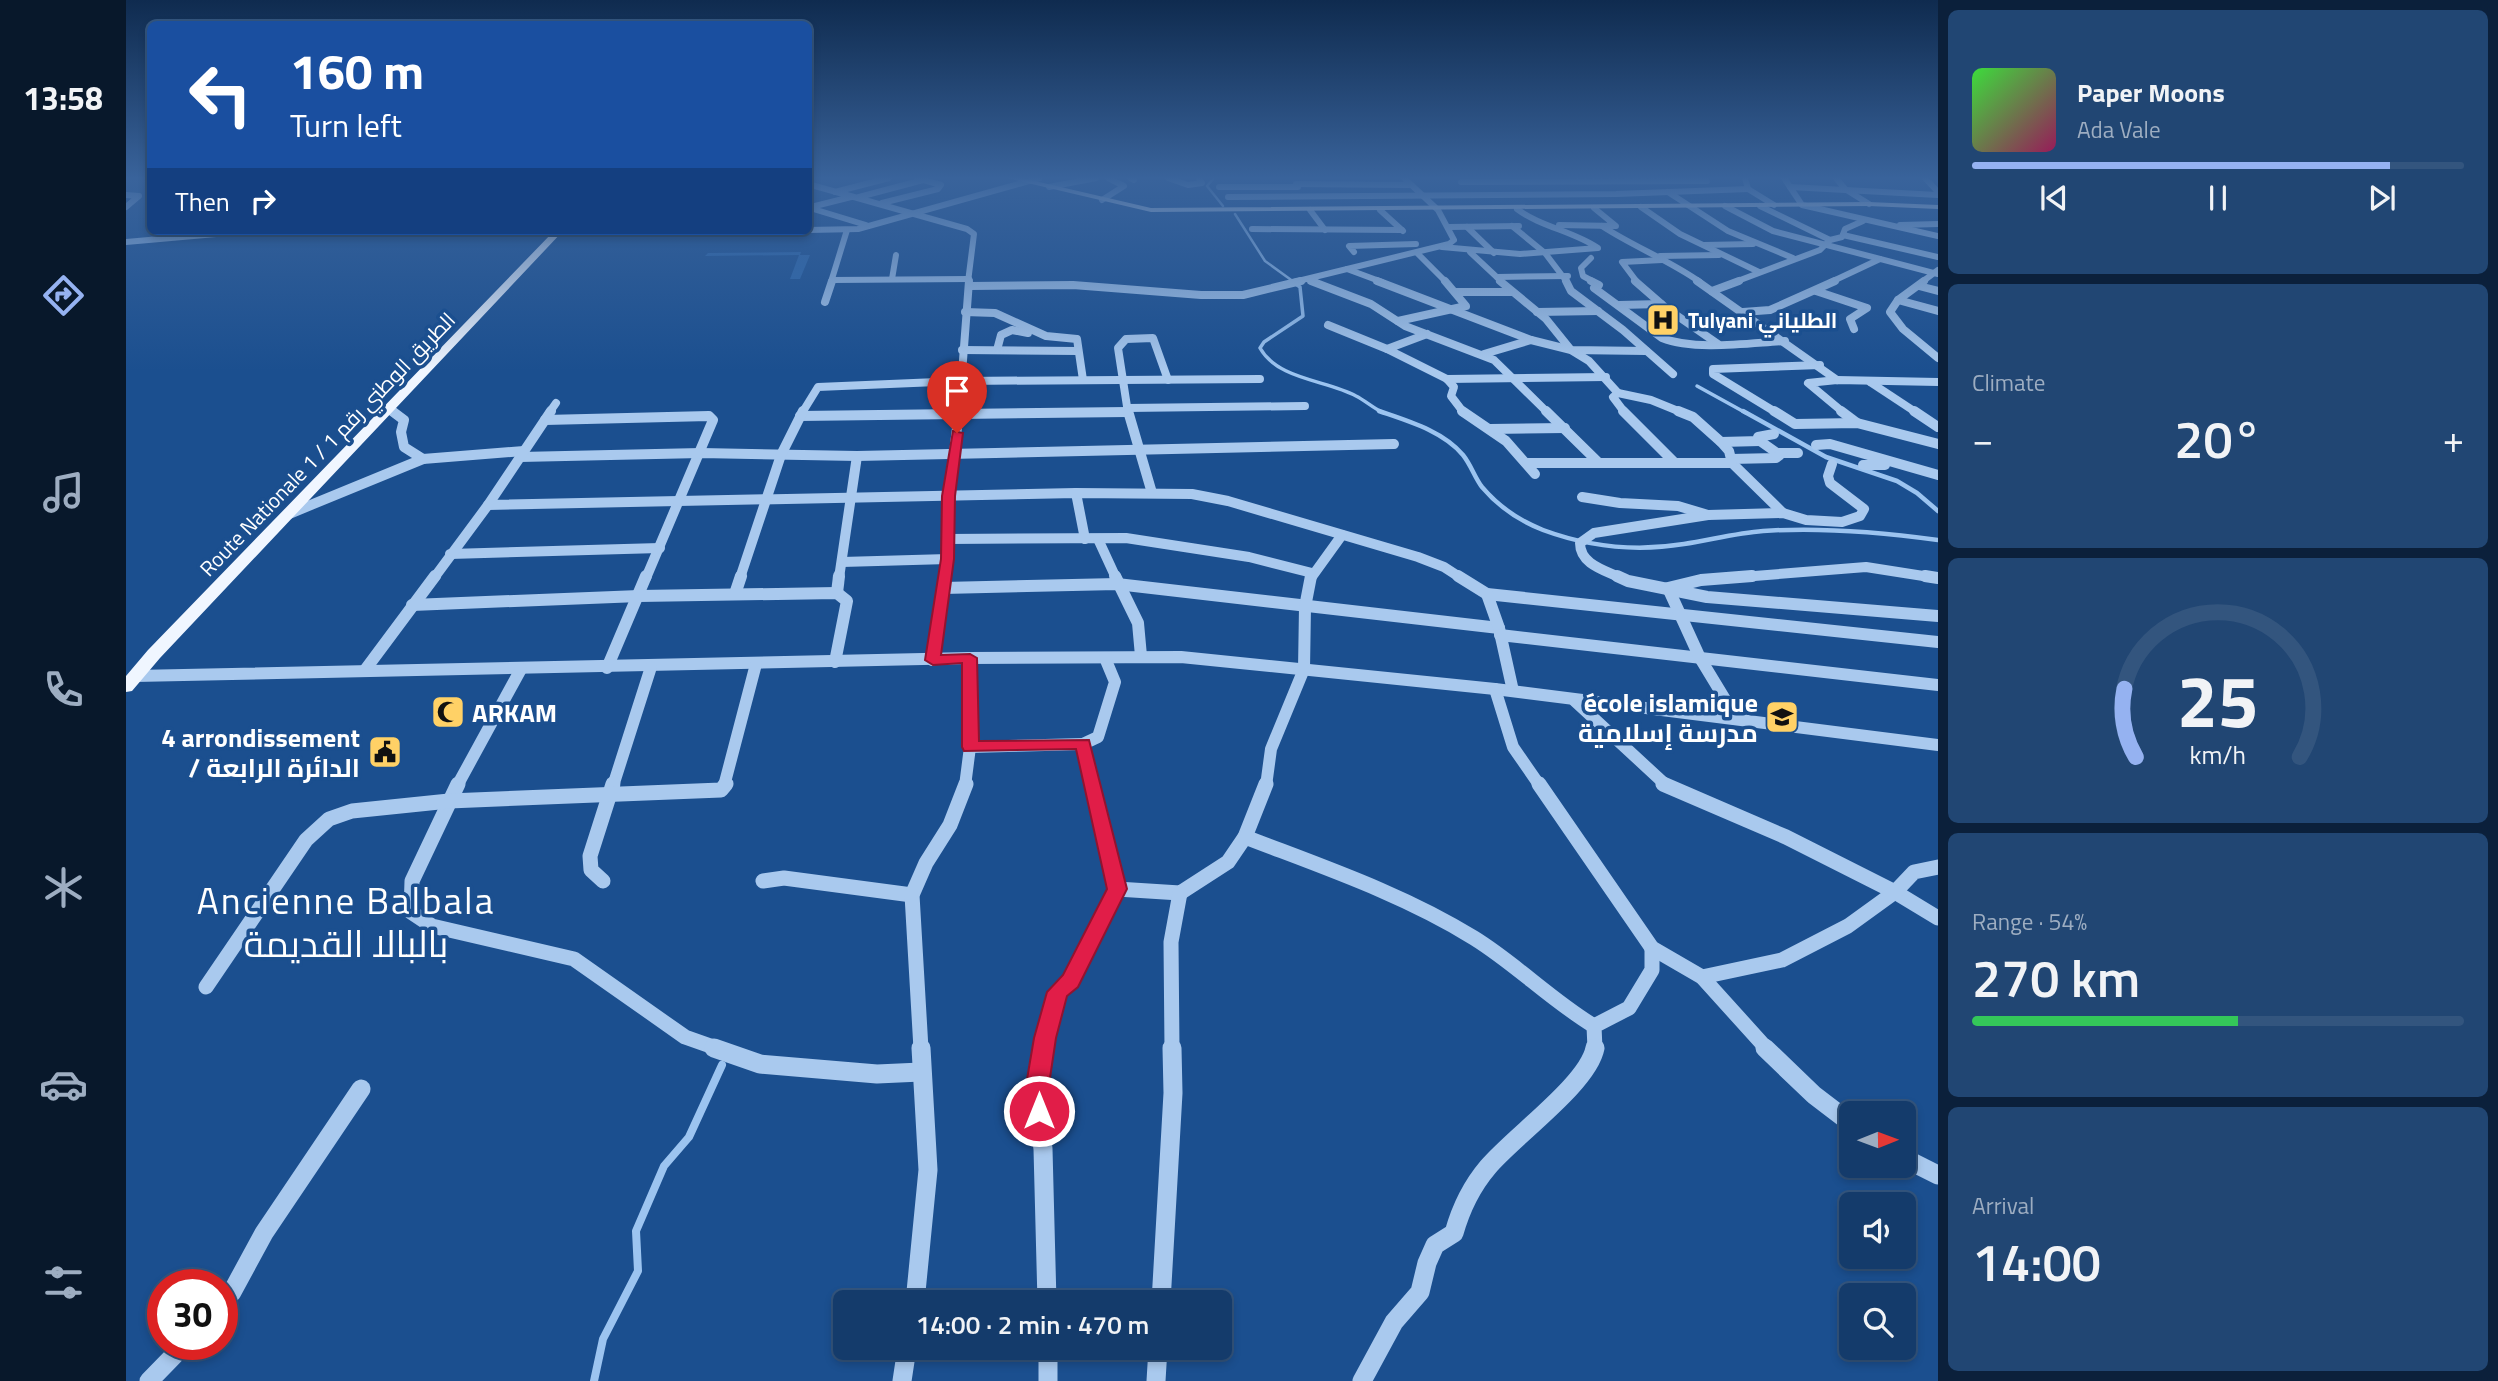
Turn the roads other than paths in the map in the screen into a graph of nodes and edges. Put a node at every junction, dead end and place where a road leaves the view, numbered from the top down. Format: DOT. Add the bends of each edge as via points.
graph roads {
  1 [pos="548,242"];
  2 [pos="844,242"];
  3 [pos="973,242"];
  4 [pos="1450,242"];
  5 [pos="1483,242"];
  6 [pos="1532,242"];
  7 [pos="1590,242"];
  8 [pos="1627,242"];
  9 [pos="1697,242"];
  10 [pos="1753,242"];
  11 [pos="1883,242"];
  12 [pos="1827,243"];
  13 [pos="1416,244"];
  14 [pos="1756,244"];
  15 [pos="1701,245"];
  16 [pos="1442,247"];
  17 [pos="1429,251"];
  18 [pos="1354,252"];
  19 [pos="1470,252"];
  20 [pos="1494,253"];
  21 [pos="1545,253"];
  22 [pos="1418,254"];
  23 [pos="896,255"];
  24 [pos="1719,255"];
  25 [pos="1938,257"];
  26 [pos="1591,258"];
  27 [pos="1662,258"];
  28 [pos="1793,258"];
  29 [pos="1880,259"];
  30 [pos="1347,269"];
  31 [pos="1759,272"];
  32 [pos="1936,272"];
  33 [pos="1564,276"];
  34 [pos="1583,276"];
  35 [pos="1497,277"];
  36 [pos="892,279"];
  37 [pos="832,280"];
  38 [pos="1310,280"];
  39 [pos="969,282"];
  40 [pos="1919,286"];
  41 [pos="1712,291"];
  42 [pos="1816,291"];
  43 [pos="1938,291"];
  44 [pos="1456,292"];
  45 [pos="1512,292"];
  46 [pos="1898,300"];
  47 [pos="825,302"];
  48 [pos="1661,304"];
  49 [pos="1621,305"];
  50 [pos="1590,306"];
  51 [pos="1451,308"];
  52 [pos="1598,311"];
  53 [pos="1938,311"];
  54 [pos="965,312"];
  55 [pos="1537,312"];
  56 [pos="1743,312"];
  57 [pos="1398,321"];
  58 [pos="1328,325"];
  59 [pos="1014,326"];
  60 [pos="1854,329"];
  61 [pos="1427,334"];
  62 [pos="1531,340"];
  63 [pos="1786,341"];
  64 [pos="1718,344"];
  65 [pos="1387,349"];
  66 [pos="962,350"];
  67 [pos="1571,350"];
  68 [pos="997,351"];
  69 [pos="1078,351"];
  70 [pos="1646,351"];
  71 [pos="1484,354"];
  72 [pos="1938,358"];
  73 [pos="1820,365"];
  74 [pos="1672,374"];
  75 [pos="1606,377"];
  76 [pos="1513,378"];
  77 [pos="1260,379"];
  78 [pos="1447,379"];
  79 [pos="1083,380"];
  80 [pos="1168,380"];
  81 [pos="1837,380"];
  82 [pos="961,381"];
  83 [pos="1122,381"];
  84 [pos="1869,382"];
  85 [pos="1938,382"];
  86 [pos="1618,393"];
  87 [pos="556,402"];
  88 [pos="1305,405"];
  89 [pos="389,409"];
  90 [pos="1128,410"];
  91 [pos="1938,413"];
  92 [pos="1919,414"];
  93 [pos="959,415"];
  94 [pos="800,416"];
  95 [pos="545,419"];
  96 [pos="1857,423"];
  97 [pos="1938,427"];
  98 [pos="1565,428"];
  99 [pos="1490,429"];
  100 [pos="1774,434"];
  101 [pos="1721,442"];
  102 [pos="1760,442"];
  103 [pos="1394,444"];
  104 [pos="1938,444"];
  105 [pos="1816,445"];
  106 [pos="1138,449"];
  107 [pos="956,452"];
  108 [pos="701,453"];
  109 [pos="1798,453"];
  110 [pos="522,454"];
  111 [pos="781,455"];
  112 [pos="1780,455"];
  113 [pos="858,456"];
  114 [pos="423,458"];
  115 [pos="1731,461"];
  116 [pos="1527,463"];
  117 [pos="1599,463"];
  118 [pos="1675,463"];
  119 [pos="1832,464"];
  120 [pos="1863,465"];
  121 [pos="1896,465"];
  122 [pos="1535,474"];
  123 [pos="1938,475"];
  124 [pos="1076,494"];
  125 [pos="1152,494"];
  126 [pos="948,496"];
  127 [pos="1582,497"];
  128 [pos="852,498"];
  129 [pos="767,500"];
  130 [pos="680,502"];
  131 [pos="488,506"];
  132 [pos="1783,513"];
  133 [pos="289,514"];
  134 [pos="1708,514"];
  135 [pos="1342,536"];
  136 [pos="947,539"];
  137 [pos="1085,539"];
  138 [pos="1098,539"];
  139 [pos="660,548"];
  140 [pos="450,554"];
  141 [pos="948,559"];
  142 [pos="842,562"];
  143 [pos="1312,573"];
  144 [pos="1938,578"];
  145 [pos="1117,584"];
  146 [pos="943,588"];
  147 [pos="1668,588"];
  148 [pos="837,593"];
  149 [pos="735,594"];
  150 [pos="1487,594"];
  151 [pos="639,596"];
  152 [pos="412,605"];
  153 [pos="1305,607"];
  154 [pos="1681,614"];
  155 [pos="1936,619"];
  156 [pos="1500,631"];
  157 [pos="1938,642"];
  158 [pos="1141,656"];
  159 [pos="970,658"];
  160 [pos="1105,658"];
  161 [pos="1700,658"];
  162 [pos="933,660"];
  163 [pos="835,662"];
  164 [pos="755,664"];
  165 [pos="651,667"];
  166 [pos="607,668"];
  167 [pos="521,669"];
  168 [pos="1304,669"];
  169 [pos="365,670"];
  170 [pos="135,676"];
  171 [pos="1938,685"];
  172 [pos="126,687"];
  173 [pos="1495,689"];
  174 [pos="1513,691"];
  175 [pos="1575,701"];
  176 [pos="1737,719"];
  177 [pos="1083,744"];
  178 [pos="1938,745"];
  179 [pos="970,747"];
  180 [pos="608,794"];
  181 [pos="449,801"];
  182 [pos="1245,837"];
  183 [pos="1938,867"];
  184 [pos="603,881"];
  185 [pos="763,881"];
  186 [pos="1117,889"];
  187 [pos="1895,892"];
  188 [pos="1180,893"];
  189 [pos="912,895"];
  190 [pos="1938,918"];
  191 [pos="1652,948"];
  192 [pos="1702,977"];
  193 [pos="206,988"];
  194 [pos="1594,1026"];
  195 [pos="921,1072"];
  196 [pos="361,1089"];
  197 [pos="1839,1114"];
  198 [pos="1916,1164"];
  199 [pos="1938,1175"];
  200 [pos="238,1281"];
  201 [pos="916,1290"];
  202 [pos="1047,1290"];
  203 [pos="1162,1290"];
  204 [pos="169,1360"];
  205 [pos="905,1360"];
  206 [pos="1048,1360"];
  207 [pos="1157,1360"];
  208 [pos="149,1381"];
  209 [pos="902,1381"];
  210 [pos="1048,1381"];
  211 [pos="1156,1381"];
  212 [pos="1362,1381"];
  1 -- 89 [label="main road, Route Nationale 1 / الطريق الوطني رقم 1"];
  2 -- 37 [label="street"];
  3 -- 39 [label="street"];
  4 -- 16 [label="street"];
  5 -- 20 [label="street"];
  6 -- 21 [label="street"];
  7 -- 21 [label="street" via="1598,248"];
  8 -- 27 [label="street"];
  9 -- 15 [label="street"];
  10 -- 14 [label="street"];
  11 -- 25 [label="street"];
  12 -- 28 [label="street" via="1821,250"];
  12 -- 29 [label="street"];
  13 -- 17 [label="street"];
  13 -- 18 [label="street" via="1349,246"];
  14 -- 15 [label="street"];
  14 -- 28 [label="street"];
  15 -- 24 [label="street"];
  16 -- 17 [label="street"];
  16 -- 19 [label="street"];
  17 -- 22 [label="street"];
  19 -- 20 [label="street"];
  19 -- 35 [label="street"];
  20 -- 21 [label="street"];
  21 -- 33 [label="street"];
  22 -- 30 [label="street"];
  22 -- 44 [label="street"];
  23 -- 36 [label="street"];
  24 -- 27 [label="street"];
  24 -- 31 [label="street"];
  26 -- 34 [label="street" via="1581,268"];
  27 -- 41 [label="street"];
  27 -- 48 [label="street" via="1622,262"];
  28 -- 31 [label="street"];
  29 -- 32 [label="street"];
  29 -- 42 [label="street"];
  30 -- 38 [label="street"];
  30 -- 51 [label="street"];
  31 -- 41 [label="street"];
  32 -- 40 [label="street"];
  33 -- 34 [label="street"];
  33 -- 35 [label="street"];
  33 -- 50 [label="street" via="1571,291"];
  34 -- 49 [label="street"];
  35 -- 45 [label="street"];
  36 -- 37 [label="street"];
  36 -- 39 [label="street"];
  37 -- 47 [label="street"];
  38 -- 39 [label="street" via="1223,296"];
  38 -- 57 [label="street" via="1371,304"];
  39 -- 54 [label="street"];
  40 -- 43 [label="street"];
  40 -- 46 [label="street"];
  41 -- 56 [label="street"];
  42 -- 56 [label="street" via="1770,310"];
  42 -- 60 [label="street" via="1864,305 1867,308 1850,317"];
  44 -- 45 [label="street"];
  44 -- 51 [label="street" via="1466,306"];
  45 -- 55 [label="street"];
  46 -- 53 [label="street"];
  46 -- 72 [label="street" via="1891,312 1903,329"];
  48 -- 49 [label="street"];
  48 -- 64 [label="street"];
  49 -- 50 [label="street"];
  49 -- 64 [label="street" via="1662,338"];
  50 -- 52 [label="street"];
  51 -- 57 [label="street"];
  51 -- 62 [label="street"];
  52 -- 55 [label="street"];
  52 -- 70 [label="street"];
  54 -- 59 [label="street" via="995,313"];
  54 -- 66 [label="street"];
  55 -- 67 [label="street"];
  56 -- 63 [label="street"];
  57 -- 61 [label="street"];
  58 -- 65 [label="street"];
  59 -- 68 [label="street" via="1001,335"];
  59 -- 69 [label="street" via="1077,339"];
  61 -- 65 [label="street"];
  61 -- 71 [label="street"];
  62 -- 67 [label="street"];
  62 -- 71 [label="street"];
  63 -- 64 [label="street"];
  63 -- 73 [label="street"];
  65 -- 78 [label="street"];
  66 -- 68 [label="street"];
  66 -- 82 [label="street"];
  67 -- 70 [label="street"];
  67 -- 75 [label="street"];
  68 -- 69 [label="street"];
  69 -- 79 [label="street"];
  70 -- 74 [label="street"];
  71 -- 76 [label="street"];
  73 -- 81 [label="street"];
  73 -- 96 [label="street" via="1720,368 1713,373 1795,424"];
  75 -- 76 [label="street"];
  75 -- 86 [label="street"];
  76 -- 78 [label="street"];
  76 -- 98 [label="street"];
  77 -- 80 [label="street"];
  78 -- 99 [label="street" via="1454,387 1451,396 1455,404"];
  79 -- 82 [label="street"];
  79 -- 83 [label="street"];
  80 -- 83 [label="street"];
  80 -- 83 [label="street" via="1153,338 1126,339 1118,348"];
  81 -- 84 [label="street"];
  81 -- 96 [label="street" via="1808,383"];
  82 -- 93 [label="street"];
  82 -- 94 [label="street" via="818,387"];
  83 -- 90 [label="street"];
  84 -- 85 [label="street"];
  84 -- 92 [label="street"];
  86 -- 101 [label="street" via="1693,416"];
  86 -- 118 [label="street" via="1613,397 1618,406"];
  87 -- 95 [label="street"];
  88 -- 90 [label="street"];
  89 -- 114 [label="street" via="404,420 404,447"];
  89 -- 133 [label="main road, Route Nationale 1 / الطريق الوطني رقم 1"];
  90 -- 93 [label="street"];
  90 -- 106 [label="street"];
  91 -- 92 [label="street"];
  92 -- 97 [label="street"];
  93 -- 94 [label="street"];
  93 -- 107 [label="street"];
  94 -- 111 [label="street"];
  95 -- 108 [label="street" via="709,416 713,420"];
  95 -- 110 [label="street"];
  96 -- 104 [label="street"];
  98 -- 99 [label="street"];
  98 -- 117 [label="street"];
  99 -- 116 [label="street"];
  100 -- 102 [label="street" via="1758,437"];
  101 -- 102 [label="street"];
  101 -- 115 [label="street"];
  102 -- 112 [label="street"];
  103 -- 106 [label="street"];
  105 -- 121 [label="street" via="1830,444"];
  106 -- 107 [label="street"];
  106 -- 125 [label="street"];
  107 -- 113 [label="street"];
  107 -- 126 [label="street"];
  108 -- 110 [label="street"];
  108 -- 111 [label="street"];
  108 -- 130 [label="street"];
  109 -- 112 [label="street"];
  110 -- 114 [label="street"];
  110 -- 131 [label="street"];
  111 -- 113 [label="street"];
  111 -- 129 [label="street"];
  112 -- 115 [label="street"];
  113 -- 128 [label="street"];
  114 -- 133 [label="street"];
  115 -- 118 [label="street"];
  115 -- 132 [label="street"];
  116 -- 117 [label="street"];
  116 -- 122 [label="street"];
  117 -- 118 [label="street"];
  119 -- 132 [label="street" via="1830,483 1864,513 1842,522"];
  120 -- 121 [label="street"];
  121 -- 123 [label="street"];
  124 -- 125 [label="street"];
  124 -- 126 [label="street"];
  124 -- 137 [label="street"];
  125 -- 135 [label="street" via="1192,494 1228,501"];
  126 -- 128 [label="street"];
  126 -- 136 [label="street"];
  127 -- 134 [label="street" via="1690,506"];
  128 -- 129 [label="street"];
  128 -- 142 [label="street"];
  129 -- 130 [label="street"];
  129 -- 149 [label="street"];
  130 -- 131 [label="street"];
  130 -- 139 [label="street"];
  131 -- 140 [label="street"];
  132 -- 134 [label="street"];
  133 -- 170 [label="main road, Route Nationale 1 / الطريق الوطني رقم 1"];
  134 -- 147 [label="street" via="1594,533 1580,544 1590,564 1628,581"];
  135 -- 143 [label="street"];
  135 -- 150 [label="street" via="1444,567"];
  136 -- 137 [label="street"];
  136 -- 141 [label="street"];
  137 -- 138 [label="street"];
  138 -- 143 [label="street" via="1126,538 1249,557"];
  138 -- 145 [label="street"];
  139 -- 140 [label="street"];
  139 -- 151 [label="street"];
  140 -- 152 [label="street"];
  141 -- 142 [label="street"];
  141 -- 146 [label="street"];
  142 -- 148 [label="street"];
  143 -- 153 [label="street"];
  144 -- 147 [label="street" via="1866,567 1713,579"];
  145 -- 146 [label="street"];
  145 -- 153 [label="street"];
  145 -- 158 [label="street" via="1138,625"];
  146 -- 162 [label="street"];
  147 -- 154 [label="street"];
  147 -- 155 [label="street" via="1707,597"];
  148 -- 149 [label="street"];
  148 -- 163 [label="street" via="847,601"];
  149 -- 151 [label="street"];
  150 -- 154 [label="street"];
  150 -- 156 [label="street"];
  151 -- 152 [label="street"];
  151 -- 166 [label="street"];
  152 -- 169 [label="street"];
  153 -- 156 [label="street"];
  153 -- 168 [label="street"];
  154 -- 157 [label="street"];
  154 -- 161 [label="street"];
  156 -- 161 [label="street"];
  156 -- 174 [label="street"];
  158 -- 160 [label="street"];
  158 -- 168 [label="street"];
  159 -- 160 [label="street"];
  159 -- 162 [label="street"];
  159 -- 179 [label="street"];
  160 -- 177 [label="street" via="1115,682 1098,737"];
  161 -- 171 [label="street"];
  161 -- 176 [label="street"];
  162 -- 163 [label="street"];
  163 -- 164 [label="street"];
  164 -- 165 [label="street"];
  164 -- 180 [label="street" via="722,790"];
  165 -- 166 [label="street"];
  165 -- 180 [label="street"];
  166 -- 167 [label="street"];
  167 -- 169 [label="street"];
  167 -- 181 [label="street"];
  168 -- 173 [label="street"];
  168 -- 182 [label="street" via="1271,749 1266,788"];
  169 -- 170 [label="street"];
  170 -- 172 [label="main road, Route Nationale 1 / الطريق الوطني رقم 1"];
  173 -- 174 [label="street"];
  173 -- 191 [label="street" via="1513,747"];
  174 -- 175 [label="street"];
  175 -- 176 [label="street"];
  175 -- 187 [label="street" via="1664,785 1747,819"];
  176 -- 178 [label="street"];
  177 -- 179 [label="street"];
  177 -- 186 [label="street"];
  179 -- 189 [label="street" via="966,784 950,825"];
  180 -- 181 [label="street"];
  180 -- 184 [label="street" via="590,856 591,870"];
  181 -- 193 [label="street" via="352,810 329,819 306,840"];
  181 -- 195 [label="street" via="412,881 411,912 432,926 574,959 685,1037 760,1064 877,1074"];
  182 -- 188 [label="street" via="1228,862"];
  182 -- 194 [label="street" via="1375,888 1475,938 1569,1012"];
  183 -- 187 [label="street" via="1914,872"];
  185 -- 189 [label="street" via="784,878"];
  186 -- 188 [label="street"];
  186 -- 202 [label="street" via="1071,981 1058,992 1036,1091 1043,1149"];
  187 -- 190 [label="street"];
  187 -- 192 [label="street" via="1848,926 1782,960"];
  188 -- 203 [label="street" via="1171,942 1173,1093"];
  189 -- 195 [label="street"];
  191 -- 192 [label="street"];
  191 -- 194 [label="street" via="1652,970 1629,1008"];
  192 -- 197 [label="street" via="1778,1060"];
  194 -- 212 [label="street" via="1592,1058 1566,1092 1473,1185 1454,1233 1433,1249 1420,1292 1394,1322"];
  195 -- 201 [label="street" via="928,1170"];
  196 -- 200 [label="street" via="264,1233"];
  198 -- 199 [label="street"];
  204 -- 208 [label="street"];
  205 -- 209 [label="street"];
  206 -- 210 [label="street"];
  207 -- 211 [label="street"];
}
